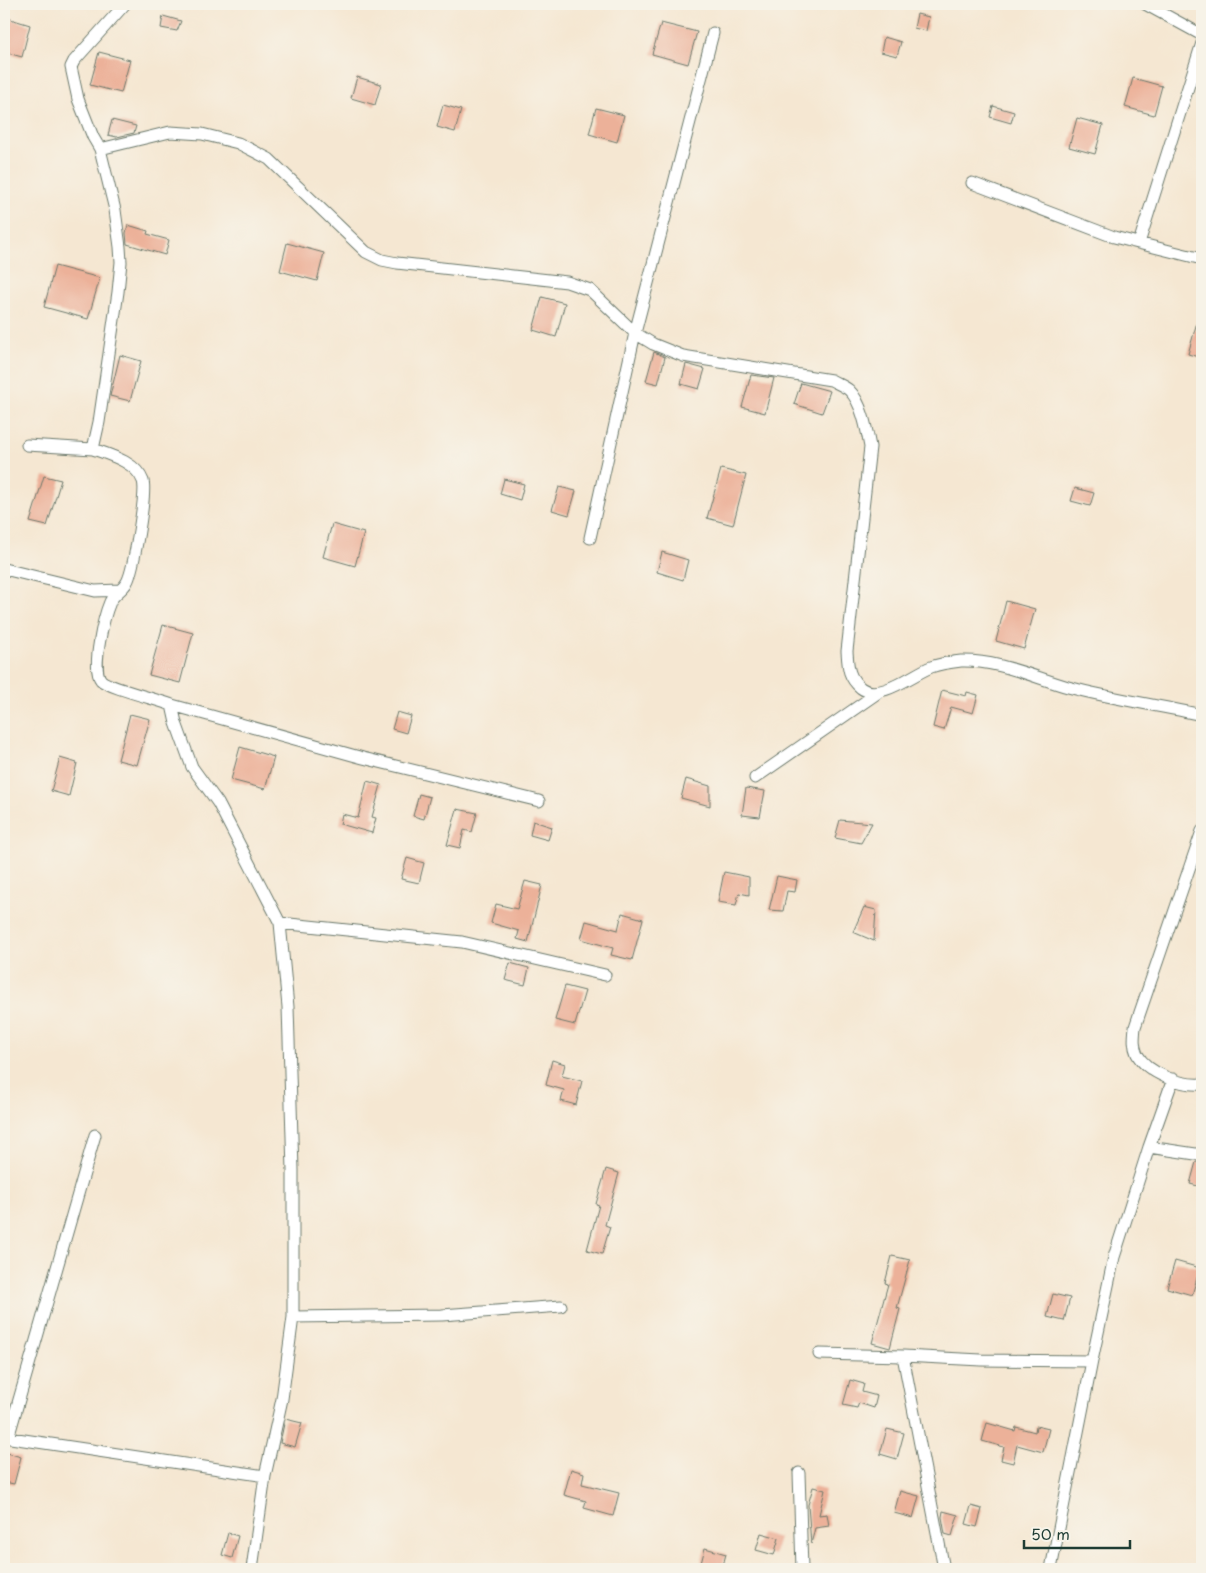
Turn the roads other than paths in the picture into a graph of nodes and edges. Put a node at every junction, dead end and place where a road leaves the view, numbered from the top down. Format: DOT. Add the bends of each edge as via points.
graph roads {
  1 [pos="125,4"];
  2 [pos="1146,4"];
  3 [pos="713,33"];
  4 [pos="1202,35"];
  5 [pos="1202,42"];
  6 [pos="100,149"];
  7 [pos="972,183"];
  8 [pos="1138,243"];
  9 [pos="1202,260"];
  10 [pos="636,333"];
  11 [pos="27,445"];
  12 [pos="93,449"];
  13 [pos="590,538"];
  14 [pos="4,569"];
  15 [pos="119,590"];
  16 [pos="879,692"];
  17 [pos="172,705"];
  18 [pos="1202,714"];
  19 [pos="755,778"];
  20 [pos="539,801"];
  21 [pos="1202,832"];
  22 [pos="280,923"];
  23 [pos="606,975"];
  24 [pos="1173,1079"];
  25 [pos="1200,1087"];
  26 [pos="95,1134"];
  27 [pos="1149,1147"];
  28 [pos="1202,1155"];
  29 [pos="561,1306"];
  30 [pos="293,1317"];
  31 [pos="820,1354"];
  32 [pos="903,1356"];
  33 [pos="1092,1361"];
  34 [pos="6,1438"];
  35 [pos="799,1473"];
  36 [pos="265,1476"];
  37 [pos="252,1569"];
  38 [pos="802,1569"];
  39 [pos="944,1569"];
  40 [pos="1051,1569"];
  1 -- 6 [label="street" via="71,67 78,99"];
  2 -- 4 [label="street"];
  3 -- 10 [label="street"];
  5 -- 8 [label="street"];
  6 -- 10 [label="street" via="170,132 202,134 238,143 269,159 366,252 382,260 567,282 590,290"];
  6 -- 12 [label="street" via="116,210 121,262"];
  7 -- 8 [label="street" via="1114,237"];
  8 -- 9 [label="street"];
  10 -- 13 [label="street"];
  10 -- 16 [label="street" via="683,356 831,380 849,391 859,406 870,447 847,651 848,668 853,682 865,691"];
  11 -- 12 [label="street"];
  12 -- 15 [label="street" via="121,459 142,481 137,542 127,583"];
  14 -- 15 [label="street" via="95,592"];
  15 -- 17 [label="street" via="110,601 96,657 100,680"];
  16 -- 18 [label="street" via="931,667 959,661 984,662 1069,687"];
  16 -- 19 [label="street"];
  17 -- 20 [label="street" via="362,758"];
  17 -- 22 [label="street" via="192,767 218,803"];
  21 -- 24 [label="street" via="1135,1027 1134,1043 1145,1064"];
  22 -- 23 [label="street" via="462,942"];
  22 -- 30 [label="street" via="289,1026"];
  24 -- 25 [label="street"];
  24 -- 27 [label="street"];
  26 -- 34 [label="street"];
  27 -- 28 [label="street"];
  27 -- 33 [label="street" via="1114,1257"];
  29 -- 30 [label="street" via="442,1315"];
  30 -- 36 [label="street" via="282,1399"];
  31 -- 32 [label="street"];
  32 -- 33 [label="street"];
  32 -- 39 [label="street"];
  33 -- 40 [label="street"];
  34 -- 36 [label="street"];
  35 -- 38 [label="street"];
  36 -- 37 [label="street"];
}
